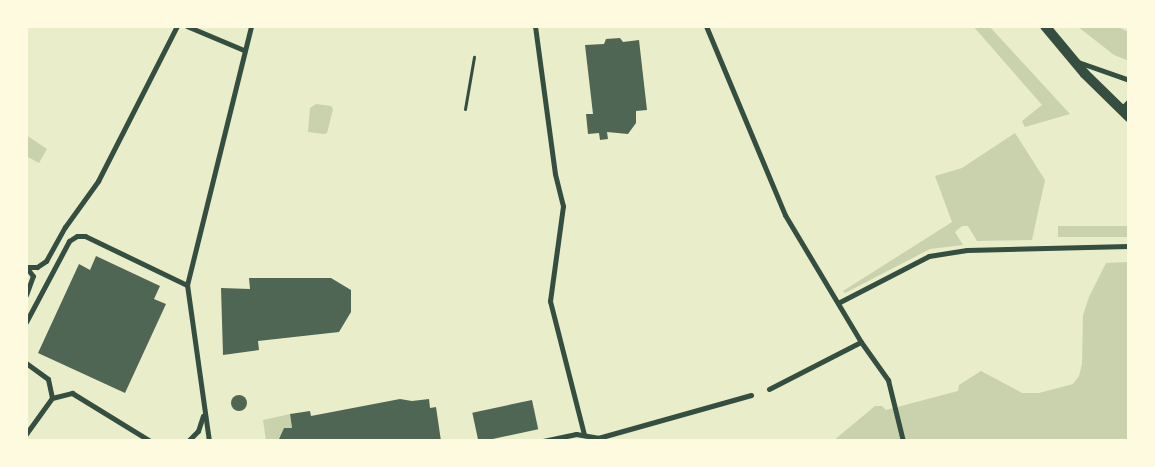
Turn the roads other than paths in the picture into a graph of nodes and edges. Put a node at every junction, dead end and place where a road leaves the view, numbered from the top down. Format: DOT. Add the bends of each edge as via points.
graph roads {
  1 [pos="177,26"];
  2 [pos="187,26"];
  3 [pos="250,26"];
  4 [pos="535,26"];
  5 [pos="706,26"];
  6 [pos="1045,26"];
  7 [pos="244,50"];
  8 [pos="1072,60"];
  9 [pos="1129,80"];
  10 [pos="1129,101"];
  11 [pos="1120,110"];
  12 [pos="1129,117"];
  13 [pos="1129,246"];
  14 [pos="967,250"];
  15 [pos="26,267"];
  16 [pos="187,284"];
  17 [pos="26,295"];
  18 [pos="838,303"];
  19 [pos="26,322"];
  20 [pos="861,342"];
  21 [pos="26,363"];
  22 [pos="769,389"];
  23 [pos="751,395"];
  24 [pos="52,398"];
  25 [pos="203,411"];
  26 [pos="26,434"];
  27 [pos="584,434"];
  28 [pos="150,441"];
  29 [pos="188,441"];
  30 [pos="209,441"];
  31 [pos="542,441"];
  32 [pos="903,441"];
  1 -- 15 [label="street" via="98,182 65,227 46,262 37,267"];
  2 -- 7 [label="street"];
  3 -- 7 [label="street"];
  4 -- 27 [label="street" via="555,174 563,206 550,300"];
  5 -- 18 [label="street" via="785,215"];
  6 -- 8 [label="main road"];
  7 -- 16 [label="street"];
  8 -- 9 [label="street"];
  8 -- 11 [label="main road"];
  10 -- 11 [label="street"];
  11 -- 12 [label="main road"];
  13 -- 14 [label="street"];
  14 -- 18 [label="street" via="929,256"];
  15 -- 17 [label="street" via="33,276"];
  16 -- 19 [label="street" via="85,236 77,236 69,241"];
  16 -- 25 [label="street"];
  18 -- 20 [label="street"];
  20 -- 22 [label="street"];
  20 -- 32 [label="street" via="888,380"];
  21 -- 24 [label="street" via="48,379"];
  23 -- 27 [label="street" via="598,438"];
  24 -- 26 [label="street"];
  24 -- 28 [label="street" via="65,392 78,395"];
  25 -- 29 [label="street" via="198,432"];
  25 -- 30 [label="street"];
  27 -- 31 [label="street"];
}
